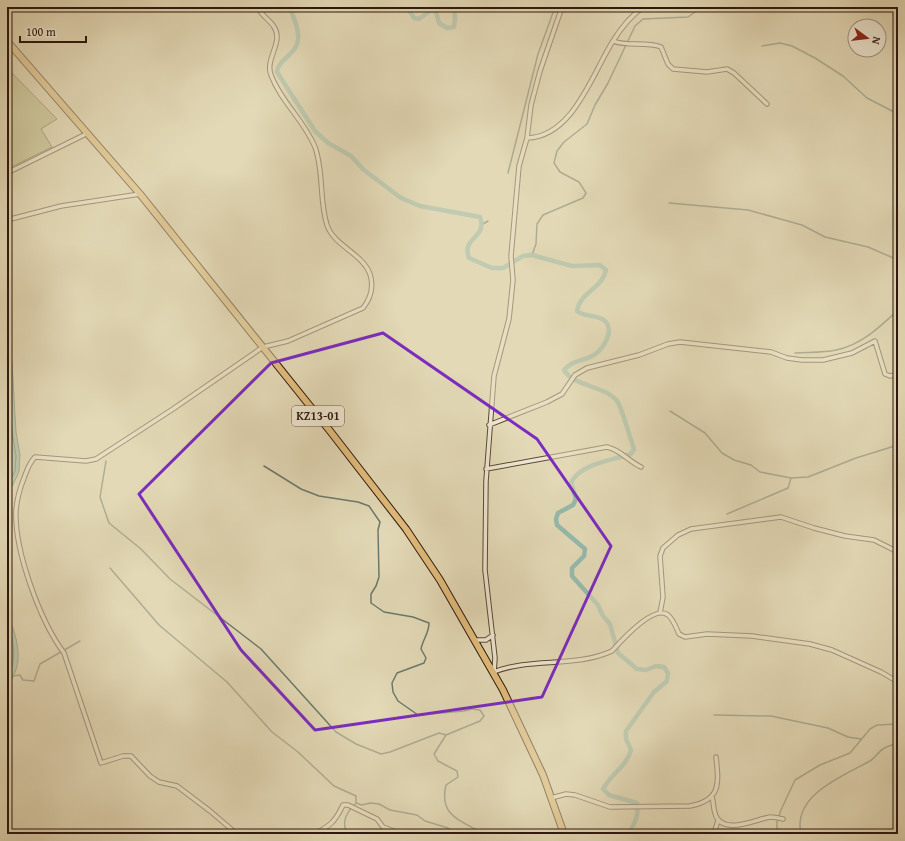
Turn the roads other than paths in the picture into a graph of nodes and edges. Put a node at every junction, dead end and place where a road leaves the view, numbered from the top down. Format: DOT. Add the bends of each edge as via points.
graph roads {
  1 [pos="258,7"];
  2 [pos="562,7"];
  3 [pos="643,7"];
  4 [pos="613,40"];
  5 [pos="7,41"];
  6 [pos="767,104"];
  7 [pos="86,134"];
  8 [pos="527,138"];
  9 [pos="7,173"];
  10 [pos="140,194"];
  11 [pos="7,220"];
  12 [pos="263,347"];
  13 [pos="898,374"];
  14 [pos="489,425"];
  15 [pos="641,467"];
  16 [pos="486,469"];
  17 [pos="898,552"];
  18 [pos="660,613"];
  19 [pos="493,636"];
  20 [pos="476,640"];
  21 [pos="494,672"];
  22 [pos="898,682"];
  23 [pos="716,757"];
  24 [pos="712,797"];
  25 [pos="551,798"];
  26 [pos="783,819"];
  27 [pos="718,820"];
  28 [pos="237,834"];
  29 [pos="314,834"];
  30 [pos="402,834"];
  31 [pos="564,834"];
  32 [pos="714,834"];
  1 -- 12 [label="street" via="270,20 277,37 270,67 271,74 286,103 303,123 315,148 321,173 327,224 332,234 365,265 372,290 369,301 363,308 288,341"];
  2 -- 8 [label="street" via="540,71 531,105"];
  3 -- 4 [label="street" via="632,15"];
  4 -- 6 [label="street" via="621,44 661,47 668,64 674,69 707,72 727,69"];
  4 -- 8 [label="street" via="581,99 560,126 538,138"];
  5 -- 7 [label="highway, KZ13-01"];
  7 -- 9 [label="street"];
  7 -- 10 [label="highway, KZ13-01"];
  8 -- 14 [label="street" via="517,181 509,319 494,376"];
  10 -- 11 [label="street" via="62,206"];
  10 -- 12 [label="highway, KZ13-01"];
  12 -- 20 [label="highway, KZ13-01" via="406,529"];
  12 -- 28 [label="street" via="96,459 86,461 35,457 30,462 16,510 18,537 32,589 53,638 64,653 101,763 131,756 150,776 160,782 177,786"];
  13 -- 14 [label="street" via="886,374 875,341 852,353 823,360 802,360 771,352 680,342 587,368 575,375 562,394"];
  14 -- 16 [label="street"];
  15 -- 16 [label="street" via="631,462 616,448 607,446"];
  16 -- 19 [label="street" via="485,570"];
  17 -- 18 [label="street" via="874,540 845,536 781,517 691,529 678,535 663,548 660,556 663,597"];
  18 -- 21 [label="street" via="648,618 612,651 604,655 508,666"];
  18 -- 22 [label="street" via="667,614 679,634 685,637 708,634 752,636 810,644 832,650"];
  19 -- 20 [label="street" via="486,640"];
  19 -- 21 [label="street"];
  20 -- 21 [label="highway, KZ13-01"];
  21 -- 25 [label="highway, KZ13-01"];
  23 -- 24 [label="street" via="717,788"];
  24 -- 25 [label="street" via="702,804 690,806 619,807 610,807 575,795 566,794"];
  24 -- 27 [label="street"];
  25 -- 31 [label="highway, KZ13-01"];
  26 -- 27 [label="street" via="771,817 738,825 725,824"];
  27 -- 32 [label="street"];
  29 -- 30 [label="street" via="329,826 336,820 343,805 348,805 376,819 383,827"];
}
